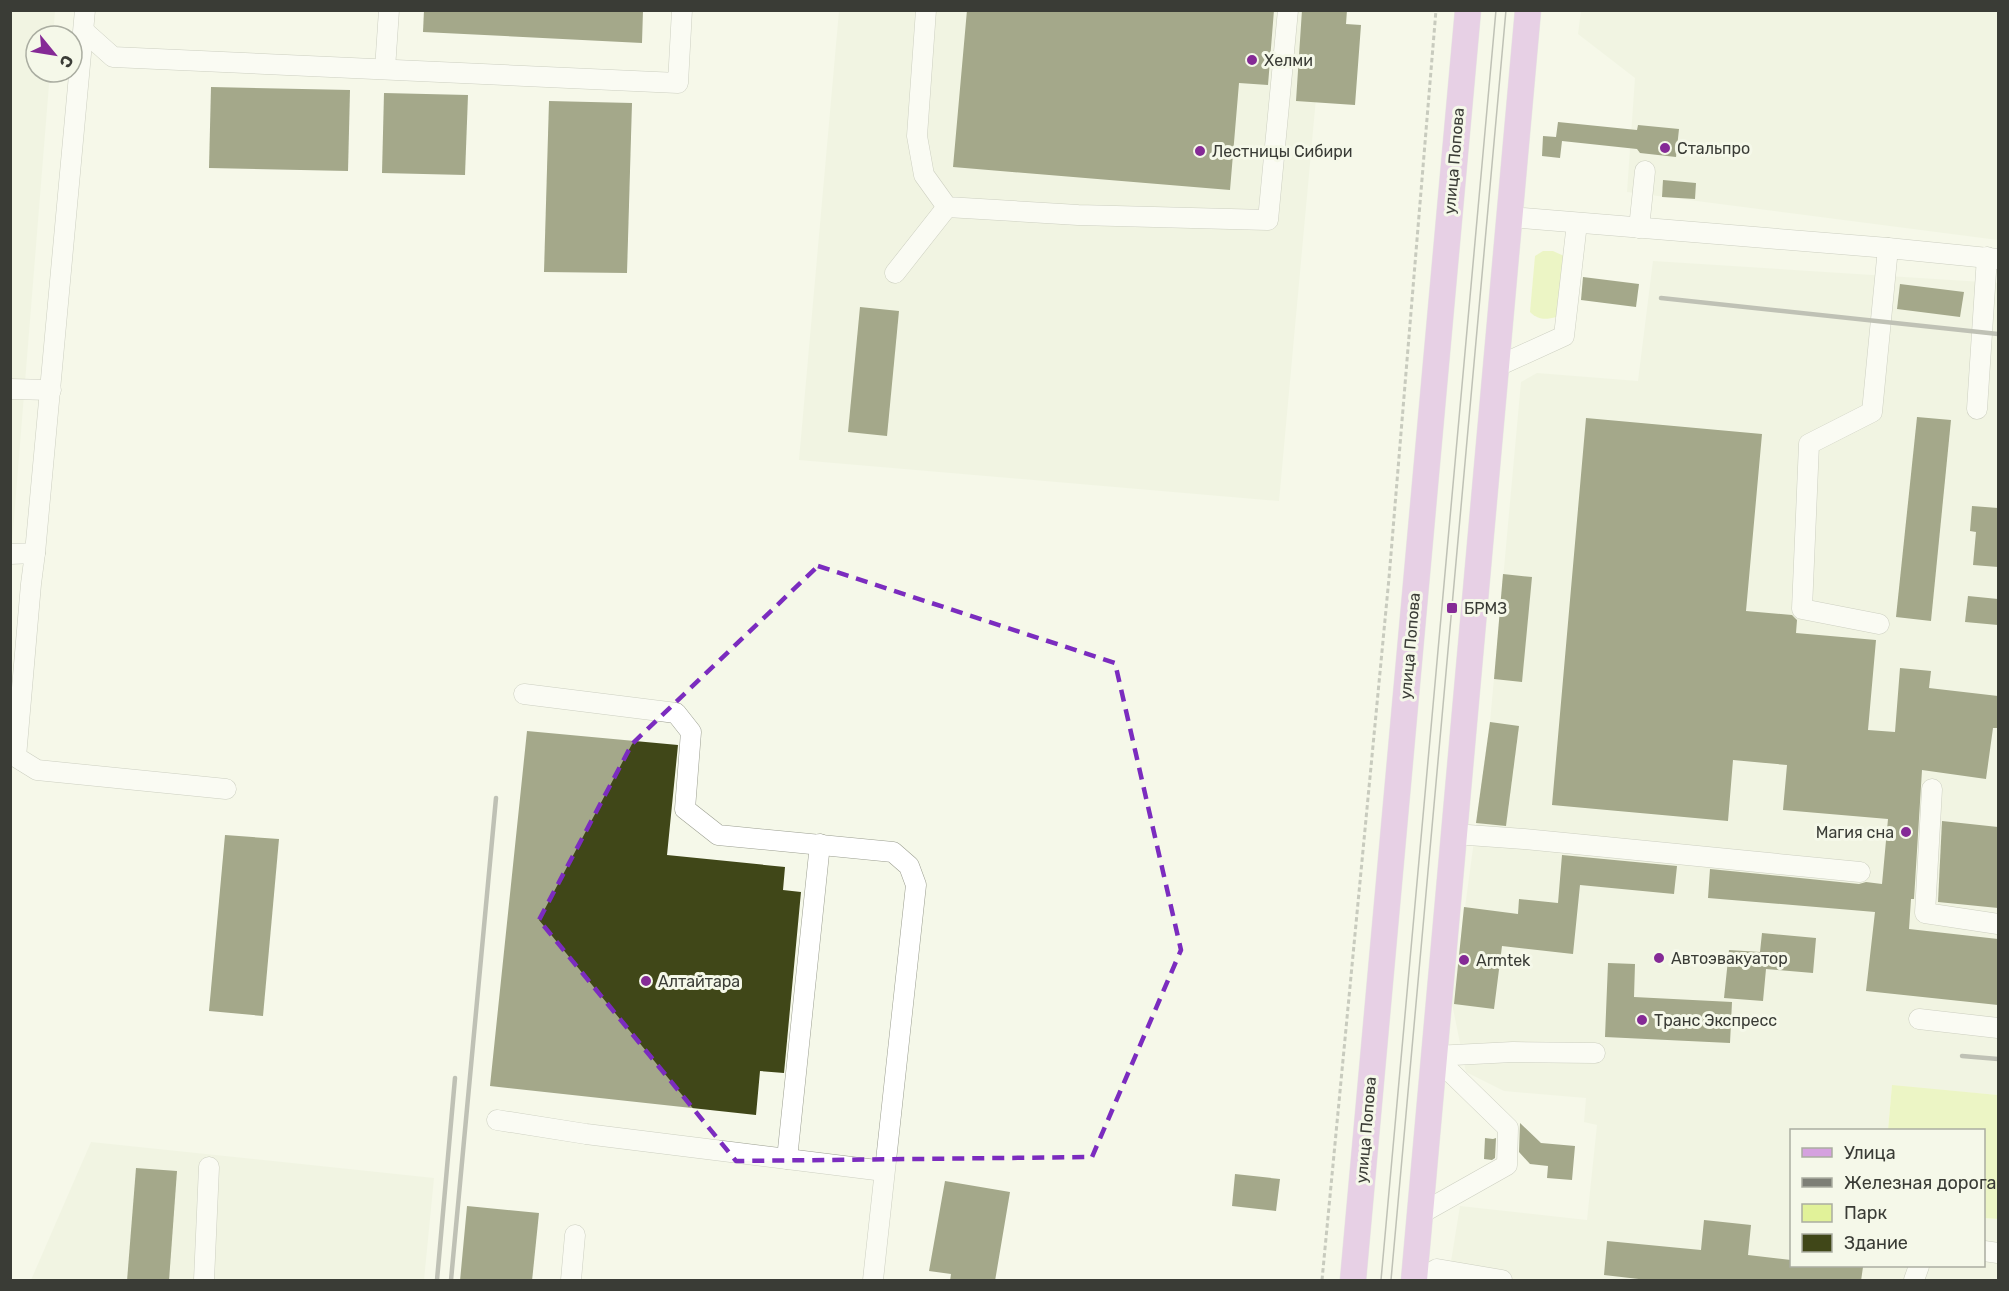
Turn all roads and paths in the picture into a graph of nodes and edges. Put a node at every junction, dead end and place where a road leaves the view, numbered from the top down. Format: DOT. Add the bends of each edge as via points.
graph roads {
  1 [pos="85,10"];
  2 [pos="389,10"];
  3 [pos="682,10"];
  4 [pos="926,10"];
  5 [pos="1288,10"];
  6 [pos="1436,10"];
  7 [pos="1468,10"];
  8 [pos="1528,10"];
  9 [pos="85,32"];
  10 [pos="385,69"];
  11 [pos="1645,171"];
  12 [pos="947,207"];
  13 [pos="1510,217"];
  14 [pos="1577,223"];
  15 [pos="1640,228"];
  16 [pos="1888,248"];
  17 [pos="1993,258"];
  18 [pos="895,273"];
  19 [pos="1496,367"];
  20 [pos="10,389"];
  21 [pos="51,390"];
  22 [pos="1977,409"];
  23 [pos="10,554"];
  24 [pos="35,554"];
  25 [pos="1879,624"];
  26 [pos="524,694"];
  27 [pos="226,789"];
  28 [pos="1932,789"];
  29 [pos="1454,834"];
  30 [pos="820,844"];
  31 [pos="1860,872"];
  32 [pos="1998,924"];
  33 [pos="1919,1019"];
  34 [pos="1998,1028"];
  35 [pos="1595,1053"];
  36 [pos="1434,1056"];
  37 [pos="497,1120"];
  38 [pos="787,1159"];
  39 [pos="209,1167"];
  40 [pos="884,1171"];
  41 [pos="1420,1214"];
  42 [pos="575,1235"];
  43 [pos="1359,1280"];
  44 [pos="204,1281"];
  45 [pos="571,1281"];
  46 [pos="873,1281"];
  47 [pos="1322,1281"];
  48 [pos="1414,1281"];
  49 [pos="1419,1281"];
  50 [pos="1502,1281"];
  1 -- 9 [label="lane"];
  2 -- 10 [label="lane"];
  3 -- 10 [label="lane" via="678,83"];
  4 -- 12 [label="lane" via="917,136 924,175"];
  5 -- 12 [label="lane" via="1268,220"];
  6 -- 47 [label="path" via="1389,578"];
  7 -- 43 [label="main road, улица Попова"];
  8 -- 13 [label="main road"];
  9 -- 10 [label="lane" via="114,57"];
  9 -- 21 [label="lane"];
  11 -- 15 [label="lane"];
  12 -- 18 [label="lane"];
  13 -- 14 [label="lane"];
  13 -- 19 [label="main road"];
  14 -- 15 [label="lane"];
  14 -- 19 [label="lane" via="1564,336"];
  15 -- 16 [label="lane"];
  16 -- 17 [label="lane"];
  16 -- 25 [label="lane" via="1872,412 1809,444 1802,609"];
  17 -- 22 [label="lane"];
  19 -- 29 [label="main road"];
  20 -- 21 [label="lane"];
  21 -- 24 [label="lane"];
  23 -- 24 [label="lane"];
  24 -- 27 [label="lane" via="16,757 37,770"];
  26 -- 30 [label="lane" via="676,713 691,732 684,809 718,835"];
  28 -- 32 [label="lane" via="1925,913"];
  29 -- 31 [label="lane"];
  29 -- 36 [label="main road"];
  30 -- 38 [label="lane"];
  30 -- 40 [label="lane" via="893,852 909,866 916,885"];
  33 -- 34 [label="lane"];
  35 -- 36 [label="lane"];
  36 -- 41 [label="main road"];
  36 -- 41 [label="lane" via="1508,1128 1506,1165"];
  37 -- 38 [label="lane"];
  38 -- 40 [label="lane"];
  39 -- 44 [label="lane"];
  40 -- 46 [label="lane"];
  41 -- 48 [label="main road"];
  42 -- 45 [label="lane"];
  49 -- 50 [label="lane" via="1437,1269"];
}
